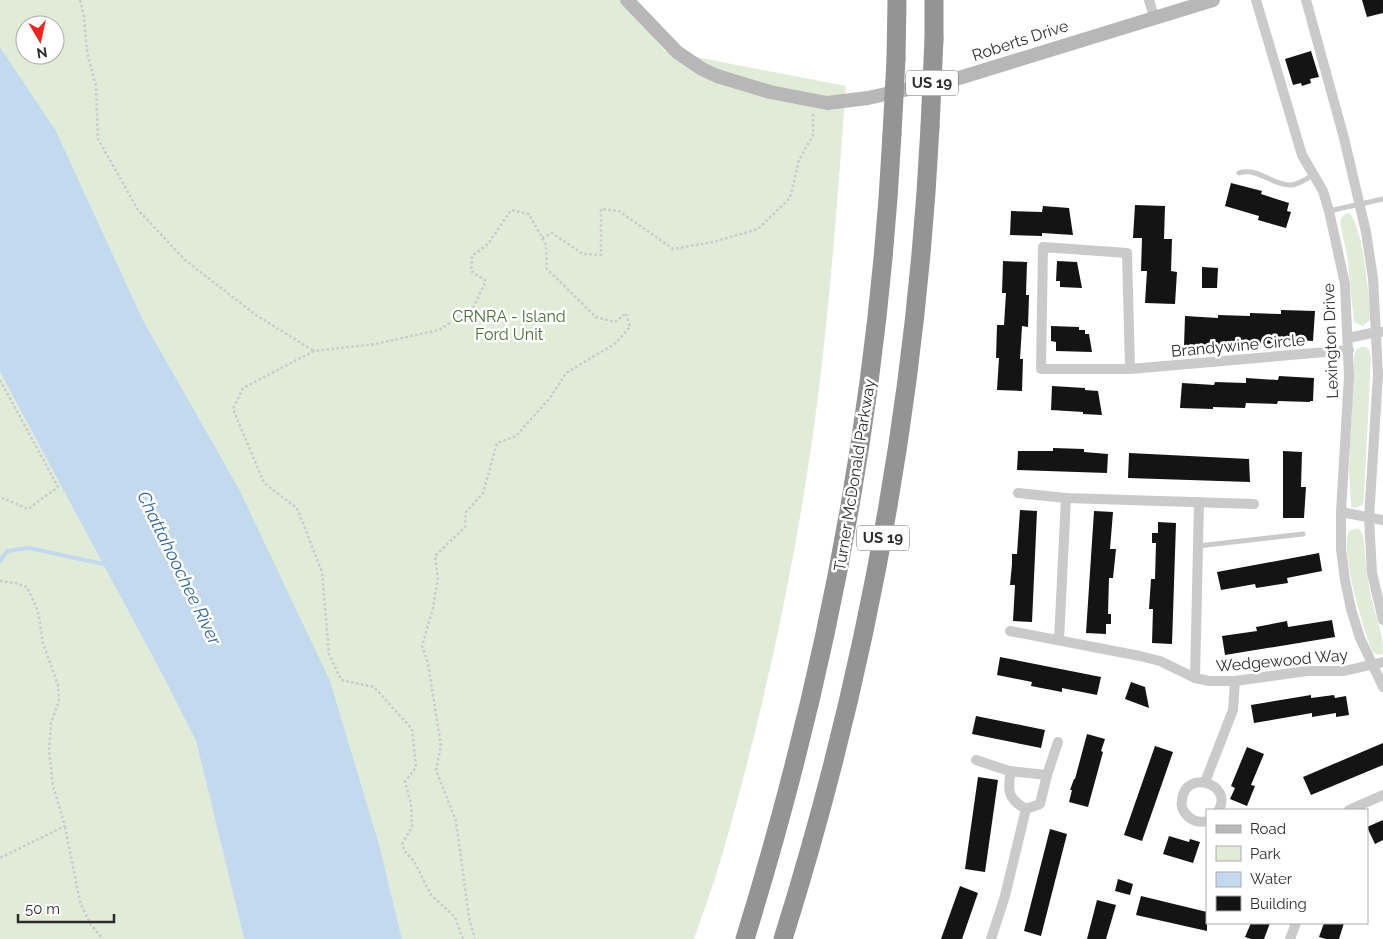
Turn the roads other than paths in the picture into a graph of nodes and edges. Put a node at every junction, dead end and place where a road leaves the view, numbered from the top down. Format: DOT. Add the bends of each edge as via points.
graph roads {
  1 [pos="627,0"];
  2 [pos="897,0"];
  3 [pos="934,0"];
  4 [pos="1149,0"];
  5 [pos="1212,0"];
  6 [pos="1256,0"];
  7 [pos="1306,0"];
  8 [pos="1154,17"];
  9 [pos="1239,174"];
  10 [pos="1314,175"];
  11 [pos="1383,198"];
  12 [pos="1360,205"];
  13 [pos="1329,211"];
  14 [pos="1379,332"];
  15 [pos="1348,338"];
  16 [pos="1349,350"];
  17 [pos="1130,369"];
  18 [pos="1018,493"];
  19 [pos="1066,498"];
  20 [pos="1199,502"];
  21 [pos="1254,504"];
  22 [pos="1341,512"];
  23 [pos="1369,518"];
  24 [pos="1383,520"];
  25 [pos="1303,534"];
  26 [pos="1198,546"];
  27 [pos="1383,620"];
  28 [pos="1010,631"];
  29 [pos="1059,640"];
  30 [pos="1383,662"];
  31 [pos="1371,665"];
  32 [pos="1195,678"];
  33 [pos="1235,681"];
  34 [pos="1383,687"];
  35 [pos="1058,742"];
  36 [pos="976,760"];
  37 [pos="1011,772"];
  38 [pos="1047,775"];
  39 [pos="1205,782"];
  40 [pos="1383,795"];
  41 [pos="1026,809"];
  42 [pos="1219,809"];
  43 [pos="1352,809"];
  44 [pos="1206,821"];
  45 [pos="1296,924"];
  46 [pos="745,939"];
  47 [pos="783,939"];
  48 [pos="991,939"];
  49 [pos="1290,939"];
  1 -- 8 [label="street, Roberts Drive" via="677,52 702,69 770,92 827,103 868,98 960,78"];
  2 -- 46 [label="highway, Turner McDonald Parkway / US 19, bridge" via="884,256 863,431 844,542 805,726"];
  3 -- 47 [label="highway, US 19, bridge" via="922,243 907,383 877,572 833,769"];
  4 -- 8 [label="street"];
  5 -- 8 [label="street, Roberts Drive"];
  6 -- 10 [label="street, Lexington Drive" via="1296,138"];
  7 -- 12 [label="street"];
  9 -- 10 [label="lane" via="1253,172 1291,185"];
  10 -- 13 [label="street, Lexington Drive"];
  11 -- 12 [label="lane"];
  12 -- 13 [label="lane"];
  12 -- 14 [label="street"];
  13 -- 15 [label="street, Lexington Drive" via="1345,284"];
  14 -- 15 [label="street"];
  14 -- 23 [label="street"];
  15 -- 16 [label="street, Lexington Drive"];
  16 -- 17 [label="street, Brandywine Circle"];
  16 -- 22 [label="street, Lexington Drive"];
  17 -- 17 [label="street, Brandywine Circle" via="1127,253 1043,247 1041,369"];
  18 -- 19 [label="street"];
  19 -- 20 [label="street"];
  19 -- 29 [label="street"];
  20 -- 21 [label="street"];
  20 -- 26 [label="street, Wedgewood Way"];
  22 -- 23 [label="street"];
  22 -- 31 [label="street, Lexington Drive" via="1345,580 1351,609"];
  23 -- 24 [label="street"];
  23 -- 27 [label="street" via="1372,573"];
  25 -- 26 [label="lane"];
  26 -- 32 [label="street, Wedgewood Way"];
  28 -- 29 [label="street, Wedgewood Way"];
  29 -- 32 [label="street, Wedgewood Way" via="1160,661"];
  30 -- 31 [label="street, Wedgewood Way"];
  31 -- 33 [label="street, Wedgewood Way" via="1344,671 1307,671"];
  31 -- 34 [label="street, Lexington Drive"];
  32 -- 33 [label="street, Wedgewood Way"];
  33 -- 39 [label="street" via="1234,710"];
  35 -- 38 [label="street"];
  36 -- 37 [label="street"];
  37 -- 38 [label="street"];
  37 -- 41 [label="street" via="1010,795"];
  38 -- 41 [label="street" via="1040,804"];
  39 -- 42 [label="street" via="1218,791"];
  39 -- 44 [label="street" via="1190,785 1181,804 1188,817"];
  40 -- 43 [label="street"];
  41 -- 48 [label="street"];
  45 -- 49 [label="street"];
}
